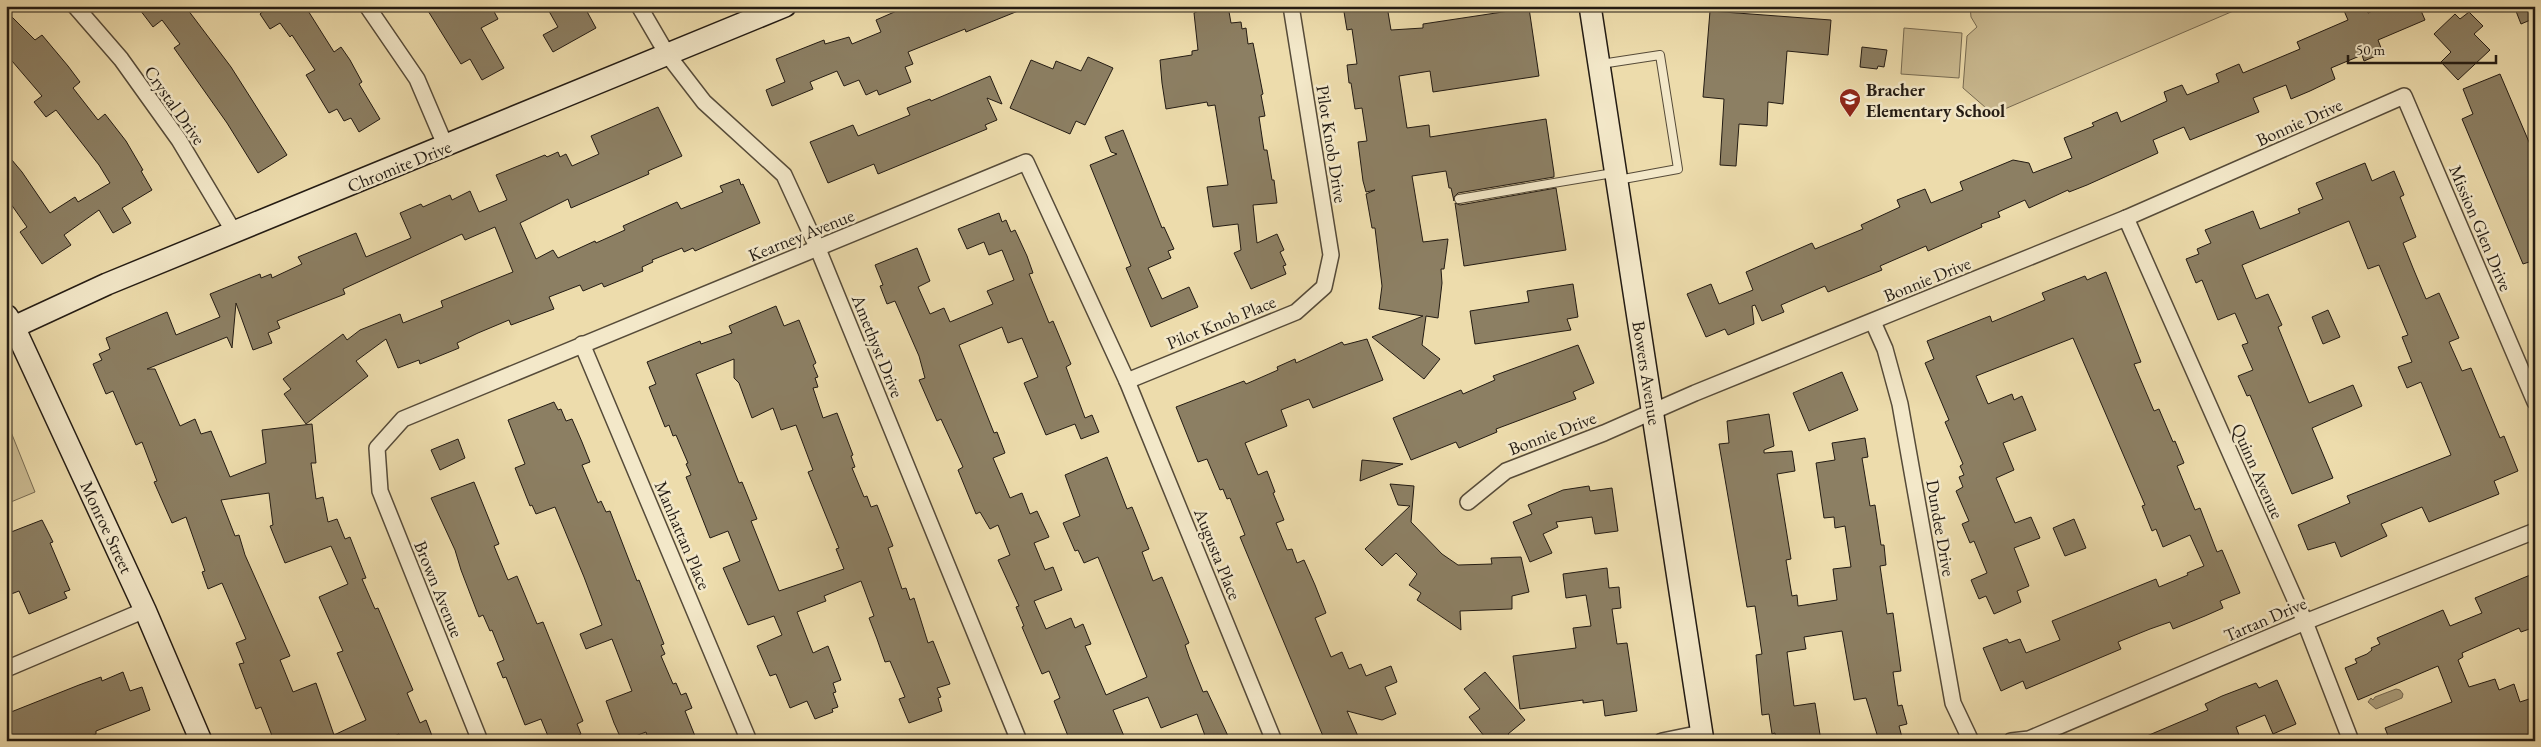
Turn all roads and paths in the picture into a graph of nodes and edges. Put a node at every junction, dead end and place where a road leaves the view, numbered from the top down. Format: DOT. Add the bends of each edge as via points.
graph roads {
  1 [pos="75,6"];
  2 [pos="367,6"];
  3 [pos="638,6"];
  4 [pos="785,6"];
  5 [pos="1291,6"];
  6 [pos="1590,6"];
  7 [pos="667,54"];
  8 [pos="1598,64"];
  9 [pos="2404,96"];
  10 [pos="446,147"];
  11 [pos="1616,177"];
  12 [pos="1459,199"];
  13 [pos="2126,218"];
  14 [pos="234,232"];
  15 [pos="818,249"];
  16 [pos="1324,287"];
  17 [pos="10,321"];
  18 [pos="1873,322"];
  19 [pos="582,344"];
  20 [pos="1127,381"];
  21 [pos="2535,402"];
  22 [pos="1653,412"];
  23 [pos="377,448"];
  24 [pos="1468,502"];
  25 [pos="2535,531"];
  26 [pos="145,610"];
  27 [pos="2305,622"];
  28 [pos="6,669"];
  29 [pos="1702,737"];
  30 [pos="201,741"];
  31 [pos="480,741"];
  32 [pos="749,741"];
  33 [pos="1019,741"];
  34 [pos="1274,741"];
  35 [pos="1662,741"];
  36 [pos="1971,741"];
  37 [pos="2011,741"];
  38 [pos="2351,741"];
  1 -- 14 [label="street, Crystal Drive" via="121,59 179,140"];
  2 -- 10 [label="street" via="417,79"];
  3 -- 7 [label="street, Amethyst Drive"];
  4 -- 7 [label="main road, Chromite Drive"];
  5 -- 16 [label="street, Pilot Knob Drive" via="1331,255"];
  6 -- 8 [label="main road, Bowers Avenue"];
  7 -- 10 [label="main road, Chromite Drive"];
  7 -- 15 [label="street, Amethyst Drive" via="704,102 784,175"];
  8 -- 11 [label="main road, Bowers Avenue"];
  8 -- 11 [label="lane" via="1660,55 1678,169"];
  9 -- 13 [label="street, Bonnie Drive"];
  9 -- 21 [label="street, Mission Glen Drive"];
  10 -- 14 [label="main road, Chromite Drive"];
  11 -- 12 [label="lane"];
  11 -- 22 [label="main road, Bowers Avenue"];
  13 -- 18 [label="street, Bonnie Drive"];
  13 -- 27 [label="street, Quinn Avenue"];
  14 -- 17 [label="main road, Chromite Drive"];
  15 -- 19 [label="street, Kearney Avenue"];
  15 -- 20 [label="street, Kearney Avenue" via="1026,162"];
  15 -- 33 [label="street, Amethyst Drive"];
  16 -- 20 [label="street, Pilot Knob Place" via="1296,312"];
  17 -- 26 [label="main road, Monroe Street"];
  18 -- 22 [label="street, Bonnie Drive"];
  18 -- 36 [label="street, Dundee Drive" via="1900,404 1953,703"];
  19 -- 23 [label="street, Kearney Avenue" via="403,419"];
  19 -- 32 [label="street, Manhattan Place"];
  20 -- 34 [label="street, Augusta Place"];
  22 -- 24 [label="street, Bonnie Drive" via="1506,471"];
  22 -- 29 [label="main road, Bowers Avenue"];
  23 -- 31 [label="street, Brown Avenue" via="380,491"];
  25 -- 27 [label="street, Tartan Drive"];
  26 -- 28 [label="street"];
  26 -- 30 [label="main road, Monroe Street"];
  27 -- 37 [label="street, Tartan Drive" via="2029,738"];
  27 -- 38 [label="street, Quinn Avenue"];
  29 -- 35 [label="street"];
}
